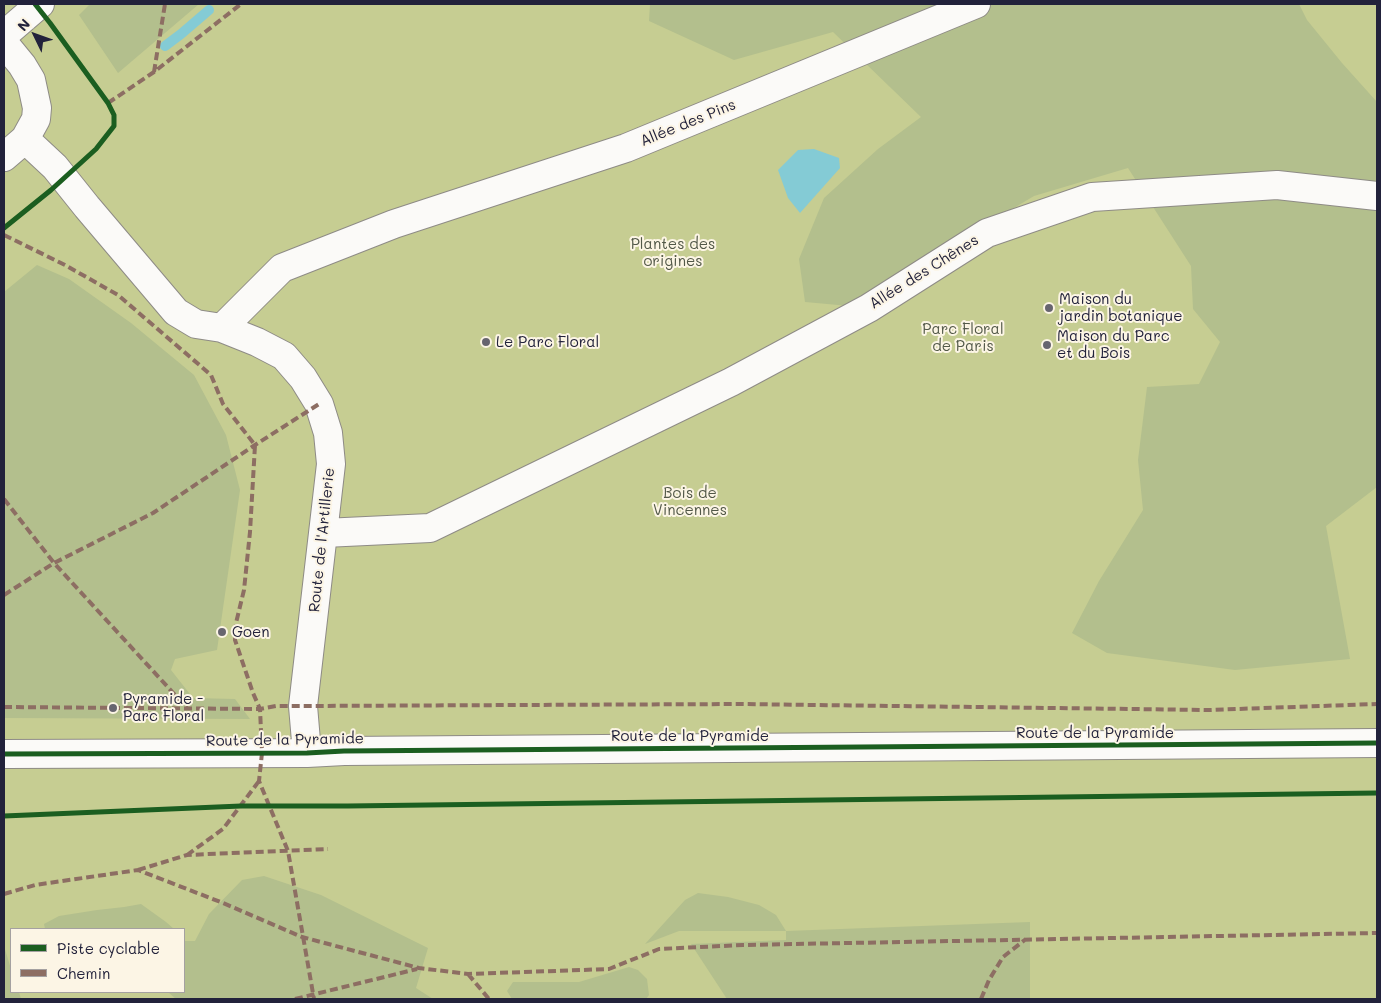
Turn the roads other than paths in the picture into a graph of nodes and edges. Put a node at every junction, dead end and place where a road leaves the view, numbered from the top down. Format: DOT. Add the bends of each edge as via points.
graph roads {
  1 [pos="40,4"];
  2 [pos="976,4"];
  3 [pos="4,35"];
  4 [pos="4,43"];
  5 [pos="25,139"];
  6 [pos="4,157"];
  7 [pos="1377,196"];
  8 [pos="222,328"];
  9 [pos="324,533"];
  10 [pos="1377,743"];
  11 [pos="306,753"];
  12 [pos="4,754"];
  1 -- 3 [label="street"];
  2 -- 8 [label="street, Allée des Pins" via="626,148 394,224 282,268"];
  4 -- 5 [label="street" via="31,80 38,108"];
  5 -- 6 [label="street"];
  5 -- 8 [label="street, Route de l'Artillerie" via="60,172 176,312 196,324"];
  7 -- 9 [label="street, Allée des Chênes" via="1276,185 1092,197 987,233 869,308 739,378 430,528"];
  8 -- 9 [label="street, Route de l'Artillerie" via="284,356 318,404 328,433 331,464"];
  9 -- 11 [label="street, Route de l'Artillerie" via="304,706"];
  10 -- 11 [label="street, Route de la Pyramide"];
  11 -- 12 [label="street, Route de la Pyramide"];
}
